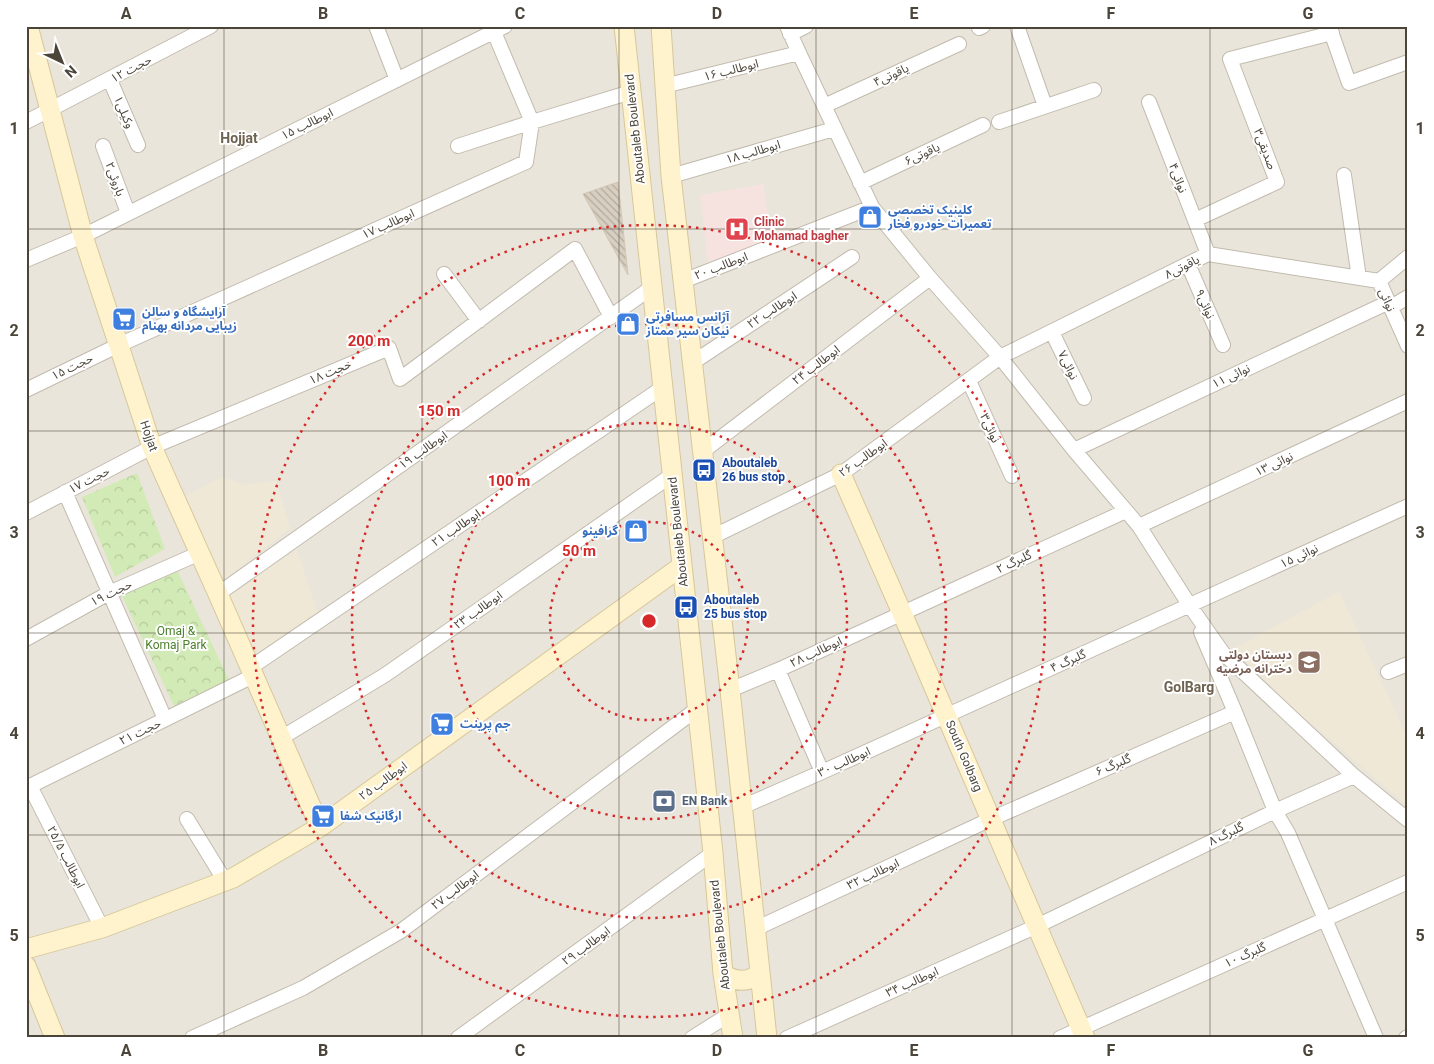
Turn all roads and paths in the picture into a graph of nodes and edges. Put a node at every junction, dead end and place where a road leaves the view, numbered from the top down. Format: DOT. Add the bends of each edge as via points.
graph roads {
  1 [pos="28,26"];
  2 [pos="211,26"];
  3 [pos="376,26"];
  4 [pos="624,26"];
  5 [pos="661,26"];
  6 [pos="806,26"];
  7 [pos="1017,26"];
  8 [pos="499,29"];
  9 [pos="789,30"];
  10 [pos="1331,30"];
  11 [pos="959,44"];
  12 [pos="799,53"];
  13 [pos="1405,63"];
  14 [pos="1408,78"];
  15 [pos="110,80"];
  16 [pos="397,80"];
  17 [pos="664,86"];
  18 [pos="1094,90"];
  19 [pos="631,92"];
  20 [pos="1149,102"];
  21 [pos="824,106"];
  22 [pos="1045,106"];
  23 [pos="50,110"];
  24 [pos="26,122"];
  25 [pos="532,122"];
  26 [pos="999,122"];
  27 [pos="983,125"];
  28 [pos="834,129"];
  29 [pos="138,145"];
  30 [pos="103,146"];
  31 [pos="458,146"];
  32 [pos="1344,175"];
  33 [pos="671,176"];
  34 [pos="860,183"];
  35 [pos="674,204"];
  36 [pos="642,207"];
  37 [pos="872,208"];
  38 [pos="128,214"];
  39 [pos="1195,220"];
  40 [pos="83,236"];
  41 [pos="1208,254"];
  42 [pos="852,257"];
  43 [pos="1408,257"];
  44 [pos="26,260"];
  45 [pos="1188,264"];
  46 [pos="444,274"];
  47 [pos="930,278"];
  48 [pos="1359,278"];
  49 [pos="682,281"];
  50 [pos="1379,281"];
  51 [pos="651,288"];
  52 [pos="1408,297"];
  53 [pos="1390,305"];
  54 [pos="611,317"];
  55 [pos="479,321"];
  56 [pos="1052,332"];
  57 [pos="119,345"];
  58 [pos="1223,345"];
  59 [pos="1408,346"];
  60 [pos="1000,357"];
  61 [pos="692,363"];
  62 [pos="968,381"];
  63 [pos="662,388"];
  64 [pos="26,390"];
  65 [pos="1084,398"];
  66 [pos="1408,401"];
  67 [pos="152,447"];
  68 [pos="1074,450"];
  69 [pos="702,452"];
  70 [pos="841,474"];
  71 [pos="672,475"];
  72 [pos="1012,476"];
  73 [pos="65,492"];
  74 [pos="1408,506"];
  75 [pos="1126,511"];
  76 [pos="26,513"];
  77 [pos="1139,526"];
  78 [pos="712,537"];
  79 [pos="200,553"];
  80 [pos="682,566"];
  81 [pos="109,593"];
  82 [pos="218,594"];
  83 [pos="1190,606"];
  84 [pos="902,613"];
  85 [pos="26,640"];
  86 [pos="1408,664"];
  87 [pos="778,670"];
  88 [pos="252,672"];
  89 [pos="1388,672"];
  90 [pos="730,690"];
  91 [pos="697,710"];
  92 [pos="1235,712"];
  93 [pos="947,716"];
  94 [pos="165,719"];
  95 [pos="281,738"];
  96 [pos="822,772"];
  97 [pos="1354,776"];
  98 [pos="28,787"];
  99 [pos="742,807"];
  100 [pos="1275,810"];
  101 [pos="991,818"];
  102 [pos="187,819"];
  103 [pos="1408,820"];
  104 [pos="320,827"];
  105 [pos="713,853"];
  106 [pos="225,881"];
  107 [pos="1408,882"];
  108 [pos="1325,919"];
  109 [pos="1037,926"];
  110 [pos="102,928"];
  111 [pos="755,929"];
  112 [pos="26,949"];
  113 [pos="26,966"];
  114 [pos="760,973"];
  115 [pos="723,974"];
  116 [pos="730,1014"];
  117 [pos="1083,1033"];
  118 [pos="55,1038"];
  119 [pos="192,1038"];
  120 [pos="458,1038"];
  121 [pos="692,1038"];
  122 [pos="732,1038"];
  123 [pos="768,1038"];
  124 [pos="787,1038"];
  125 [pos="1060,1038"];
  126 [pos="1376,1038"];
  1 -- 23 [label="street, Hojjat"];
  2 -- 15 [label="street, حجت ۱۲"];
  3 -- 16 [label="street"];
  4 -- 19 [label="street, Aboutaleb Boulevard"];
  5 -- 17 [label="street"];
  6 -- 9 [label="street"];
  7 -- 22 [label="street"];
  8 -- 16 [label="street, ابوطالب ۱۵"];
  8 -- 25 [label="street"];
  9 -- 12 [label="street"];
  10 -- 13 [label="street" via="1350,83"];
  10 -- 39 [label="street, صدیقی۳" via="1230,59 1277,182"];
  11 -- 21 [label="street, یاقوتی۴"];
  12 -- 17 [label="street, ابوطالب ۱۶"];
  12 -- 21 [label="street"];
  13 -- 14 [label="street"];
  15 -- 23 [label="street, حجت ۱۲"];
  15 -- 29 [label="street, وکیلی۱"];
  16 -- 38 [label="street, ابوطالب ۱۵"];
  17 -- 33 [label="street"];
  18 -- 22 [label="street"];
  19 -- 25 [label="street"];
  19 -- 36 [label="street, Aboutaleb Boulevard"];
  20 -- 39 [label="street, نوائی۴"];
  21 -- 28 [label="street"];
  22 -- 26 [label="street"];
  23 -- 24 [label="street, حجت ۱۲"];
  23 -- 40 [label="street, Hojjat"];
  25 -- 31 [label="street"];
  25 -- 57 [label="street, ابوطالب ۱۷" via="526,162"];
  27 -- 34 [label="street, یاقوتی۶"];
  28 -- 33 [label="street, ابوطالب ۱۸"];
  28 -- 34 [label="street"];
  30 -- 38 [label="street, باروئی۲"];
  32 -- 48 [label="street"];
  33 -- 35 [label="street"];
  34 -- 37 [label="street"];
  35 -- 36 [label="street"];
  35 -- 49 [label="street"];
  36 -- 51 [label="street, Aboutaleb Boulevard"];
  37 -- 47 [label="street"];
  37 -- 49 [label="street, ابوطالب ۲۰"];
  38 -- 40 [label="street, ابوطالب ۱۵"];
  39 -- 41 [label="street, نوائی۴"];
  40 -- 44 [label="street, ابوطالب ۱۵"];
  40 -- 57 [label="street, Hojjat"];
  41 -- 45 [label="street, یاقوتی۸"];
  41 -- 48 [label="street, یاقوتی۸"];
  42 -- 61 [label="street, ابوطالب ۲۲"];
  43 -- 50 [label="street"];
  45 -- 56 [label="street, یاقوتی۸"];
  45 -- 58 [label="street, نوائی۹"];
  46 -- 55 [label="street"];
  47 -- 60 [label="street"];
  47 -- 69 [label="street, ابوطالب ۲۴"];
  48 -- 50 [label="street, یاقوتی۸"];
  49 -- 61 [label="street"];
  50 -- 53 [label="street, نوائی"];
  51 -- 54 [label="street, ابوطالب ۱۹"];
  51 -- 63 [label="street, Aboutaleb Boulevard"];
  52 -- 53 [label="street, نوائی ۱۱"];
  53 -- 59 [label="street, نوائی"];
  53 -- 68 [label="street, نوائی ۱۱"];
  54 -- 55 [label="street, حجت ۱۸" via="575,249"];
  54 -- 82 [label="street, ابوطالب ۱۹"];
  55 -- 67 [label="street, حجت ۱۸" via="400,379 389,348"];
  56 -- 60 [label="street, یاقوتی۸"];
  56 -- 65 [label="street, نوائی۷"];
  57 -- 64 [label="street, حجت ۱۵"];
  57 -- 67 [label="street, Hojjat"];
  60 -- 62 [label="street, ابوطالب ۲۶"];
  60 -- 68 [label="street"];
  61 -- 69 [label="street"];
  62 -- 70 [label="street, ابوطالب ۲۶"];
  62 -- 72 [label="street, نوائی۳"];
  63 -- 71 [label="street, Aboutaleb Boulevard"];
  63 -- 88 [label="street, ابوطالب ۲۱"];
  66 -- 77 [label="street, نوائی ۱۳"];
  67 -- 73 [label="street, حجت ۱۷"];
  67 -- 79 [label="street, Hojjat"];
  68 -- 75 [label="street"];
  69 -- 78 [label="street"];
  70 -- 78 [label="street, ابوطالب ۲۶"];
  70 -- 84 [label="street, South Golbarg"];
  71 -- 80 [label="street, Aboutaleb Boulevard"];
  71 -- 95 [label="street, ابوطالب ۲۳" via="385,675"];
  73 -- 76 [label="street, حجت ۱۷"];
  73 -- 81 [label="street"];
  74 -- 83 [label="street, نوائی ۱۵"];
  75 -- 77 [label="street"];
  75 -- 84 [label="street, گلبرگ ۲"];
  77 -- 83 [label="street"];
  78 -- 90 [label="street"];
  79 -- 81 [label="street, حجت ۱۹"];
  79 -- 82 [label="street, Hojjat"];
  80 -- 91 [label="street, Aboutaleb Boulevard"];
  80 -- 104 [label="street, ابوطالب ۲۵"];
  81 -- 85 [label="street, حجت ۱۹"];
  81 -- 94 [label="street"];
  82 -- 88 [label="street, Hojjat"];
  83 -- 92 [label="street"];
  83 -- 93 [label="street, گلبرگ ۴"];
  83 -- 97 [label="street" via="1223,653"];
  84 -- 87 [label="street, ابوطالب ۲۸"];
  84 -- 93 [label="street, South Golbarg"];
  86 -- 89 [label="street"];
  87 -- 90 [label="street, ابوطالب ۲۸"];
  87 -- 96 [label="street"];
  88 -- 94 [label="street, حجت ۲۱"];
  88 -- 95 [label="street, Hojjat"];
  90 -- 99 [label="street"];
  91 -- 105 [label="street, Aboutaleb Boulevard"];
  91 -- 119 [label="street, ابوطالب ۲۷" via="401,931 303,988"];
  92 -- 100 [label="street"];
  92 -- 101 [label="street, گلبرگ ۶"];
  93 -- 96 [label="street, ابوطالب ۳۰"];
  93 -- 101 [label="street, South Golbarg"];
  94 -- 98 [label="street, حجت ۲۱"];
  95 -- 104 [label="street, Hojjat"];
  96 -- 99 [label="street, ابوطالب ۳۰"];
  97 -- 100 [label="street, گلبرگ ۸"];
  97 -- 103 [label="street"];
  98 -- 110 [label="street, ابوطالب ۲۵/۵"];
  99 -- 111 [label="street"];
  100 -- 108 [label="street"];
  100 -- 109 [label="street, گلبرگ ۸"];
  101 -- 109 [label="street, South Golbarg"];
  101 -- 111 [label="street, ابوطالب ۳۲"];
  102 -- 106 [label="street"];
  104 -- 106 [label="street, ابوطالب ۲۵"];
  105 -- 115 [label="street, Aboutaleb Boulevard"];
  105 -- 120 [label="street, ابوطالب ۲۹"];
  106 -- 110 [label="street, ابوطالب ۲۵"];
  107 -- 108 [label="street, گلبرگ ۱۰"];
  108 -- 117 [label="street, گلبرگ ۱۰"];
  108 -- 126 [label="street"];
  109 -- 117 [label="street, South Golbarg"];
  109 -- 124 [label="street, ابوطالب ۳۴"];
  110 -- 112 [label="street, ابوطالب ۲۵"];
  111 -- 114 [label="street"];
  113 -- 118 [label="street"];
  114 -- 115 [label="street" via="744,981"];
  114 -- 123 [label="street"];
  115 -- 116 [label="street, Aboutaleb Boulevard"];
  116 -- 121 [label="street"];
  116 -- 122 [label="street, Aboutaleb Boulevard"];
  117 -- 125 [label="street, گلبرگ ۱۰"];
}
